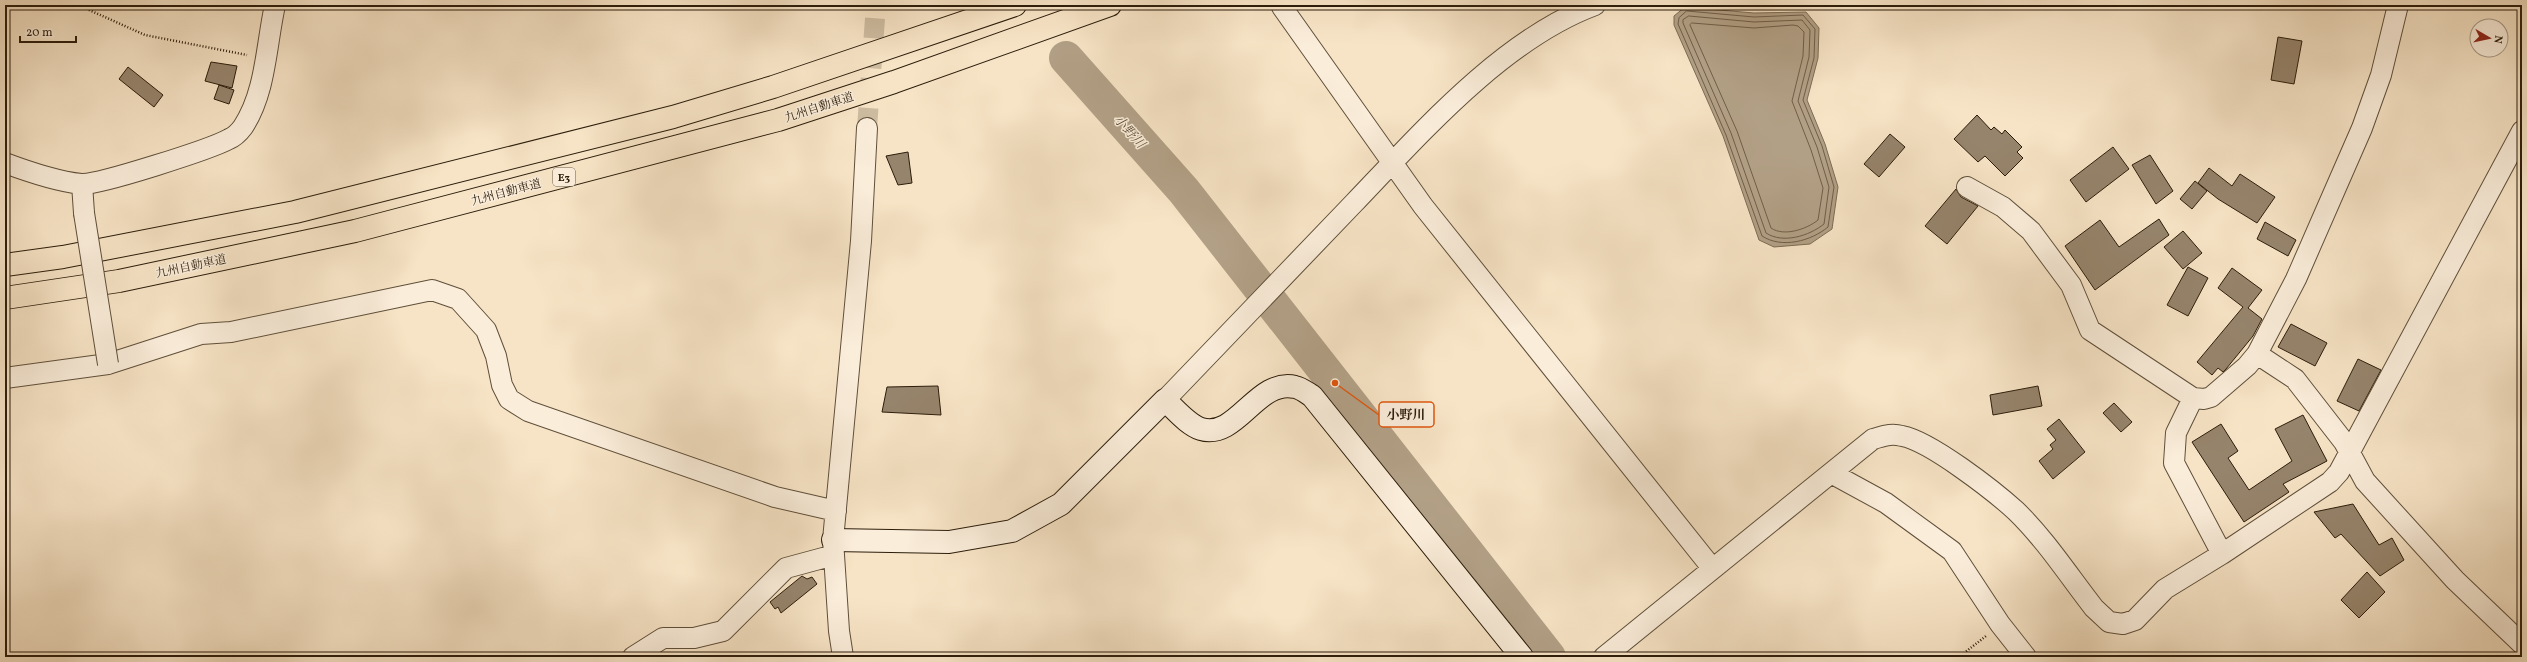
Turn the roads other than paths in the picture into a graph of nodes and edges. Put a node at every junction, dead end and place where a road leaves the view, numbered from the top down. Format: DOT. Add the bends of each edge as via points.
graph roads {
  1 [pos="275,5"];
  2 [pos="1014,5"];
  3 [pos="1110,5"];
  4 [pos="1595,5"];
  5 [pos="2398,5"];
  6 [pos="1282,7"];
  7 [pos="867,128"];
  8 [pos="2522,131"];
  9 [pos="5,163"];
  10 [pos="1392,164"];
  11 [pos="82,184"];
  12 [pos="1967,187"];
  13 [pos="5,265"];
  14 [pos="5,298"];
  15 [pos="2257,354"];
  16 [pos="108,364"];
  17 [pos="5,378"];
  18 [pos="2193,398"];
  19 [pos="1165,400"];
  20 [pos="2349,455"];
  21 [pos="1831,473"];
  22 [pos="836,511"];
  23 [pos="834,548"];
  24 [pos="2222,554"];
  25 [pos="1712,568"];
  26 [pos="2522,644"];
  27 [pos="2522,651"];
  28 [pos="633,657"];
  29 [pos="843,657"];
  30 [pos="1522,657"];
  31 [pos="1604,657"];
  32 [pos="2026,657"];
  33 [pos="2514,657"];
  1 -- 11 [label="street" via="257,103 242,129 230,139 198,152 101,181"];
  2 -- 13 [label="highway" via="773,87 665,119 295,212 62,257"];
  3 -- 14 [label="highway, 九州自動車道 / E3" via="894,82 778,120 355,231 119,281"];
  4 -- 10 [label="street" via="1533,36 1483,74"];
  5 -- 15 [label="street" via="2381,75 2362,128 2296,279"];
  6 -- 10 [label="street"];
  7 -- 22 [label="street" via="861,242"];
  8 -- 20 [label="street"];
  9 -- 11 [label="street" via="33,173"];
  10 -- 19 [label="street"];
  10 -- 25 [label="street"];
  11 -- 16 [label="street, bridge" via="84,213"];
  12 -- 18 [label="street" via="2002,207 2031,231 2071,285 2090,330"];
  15 -- 18 [label="street" via="2248,366 2211,397"];
  15 -- 20 [label="street" via="2295,379 2344,442"];
  16 -- 17 [label="street"];
  16 -- 22 [label="street" via="201,334 231,332 432,290 458,299 486,330 508,399 528,411 775,498"];
  18 -- 24 [label="street" via="2176,433 2174,463"];
  19 -- 23 [label="street" via="1061,504 1012,531 949,542"];
  19 -- 30 [label="street" via="1190,422 1201,429 1212,430 1227,425 1270,390 1281,386 1296,387 1312,396"];
  20 -- 24 [label="street" via="2330,482"];
  20 -- 26 [label="street" via="2365,481 2455,580"];
  21 -- 24 [label="street" via="1873,439 1888,434 1922,442 1945,456 2016,511 2094,608 2109,622 2123,624 2135,620 2165,589"];
  21 -- 25 [label="street"];
  21 -- 32 [label="street" via="1886,503 1952,551 2000,624"];
  22 -- 23 [label="street"];
  23 -- 28 [label="street" via="786,568 723,631 694,638 663,638"];
  23 -- 29 [label="street"];
  25 -- 31 [label="street"];
  27 -- 33 [label="street"];
}
